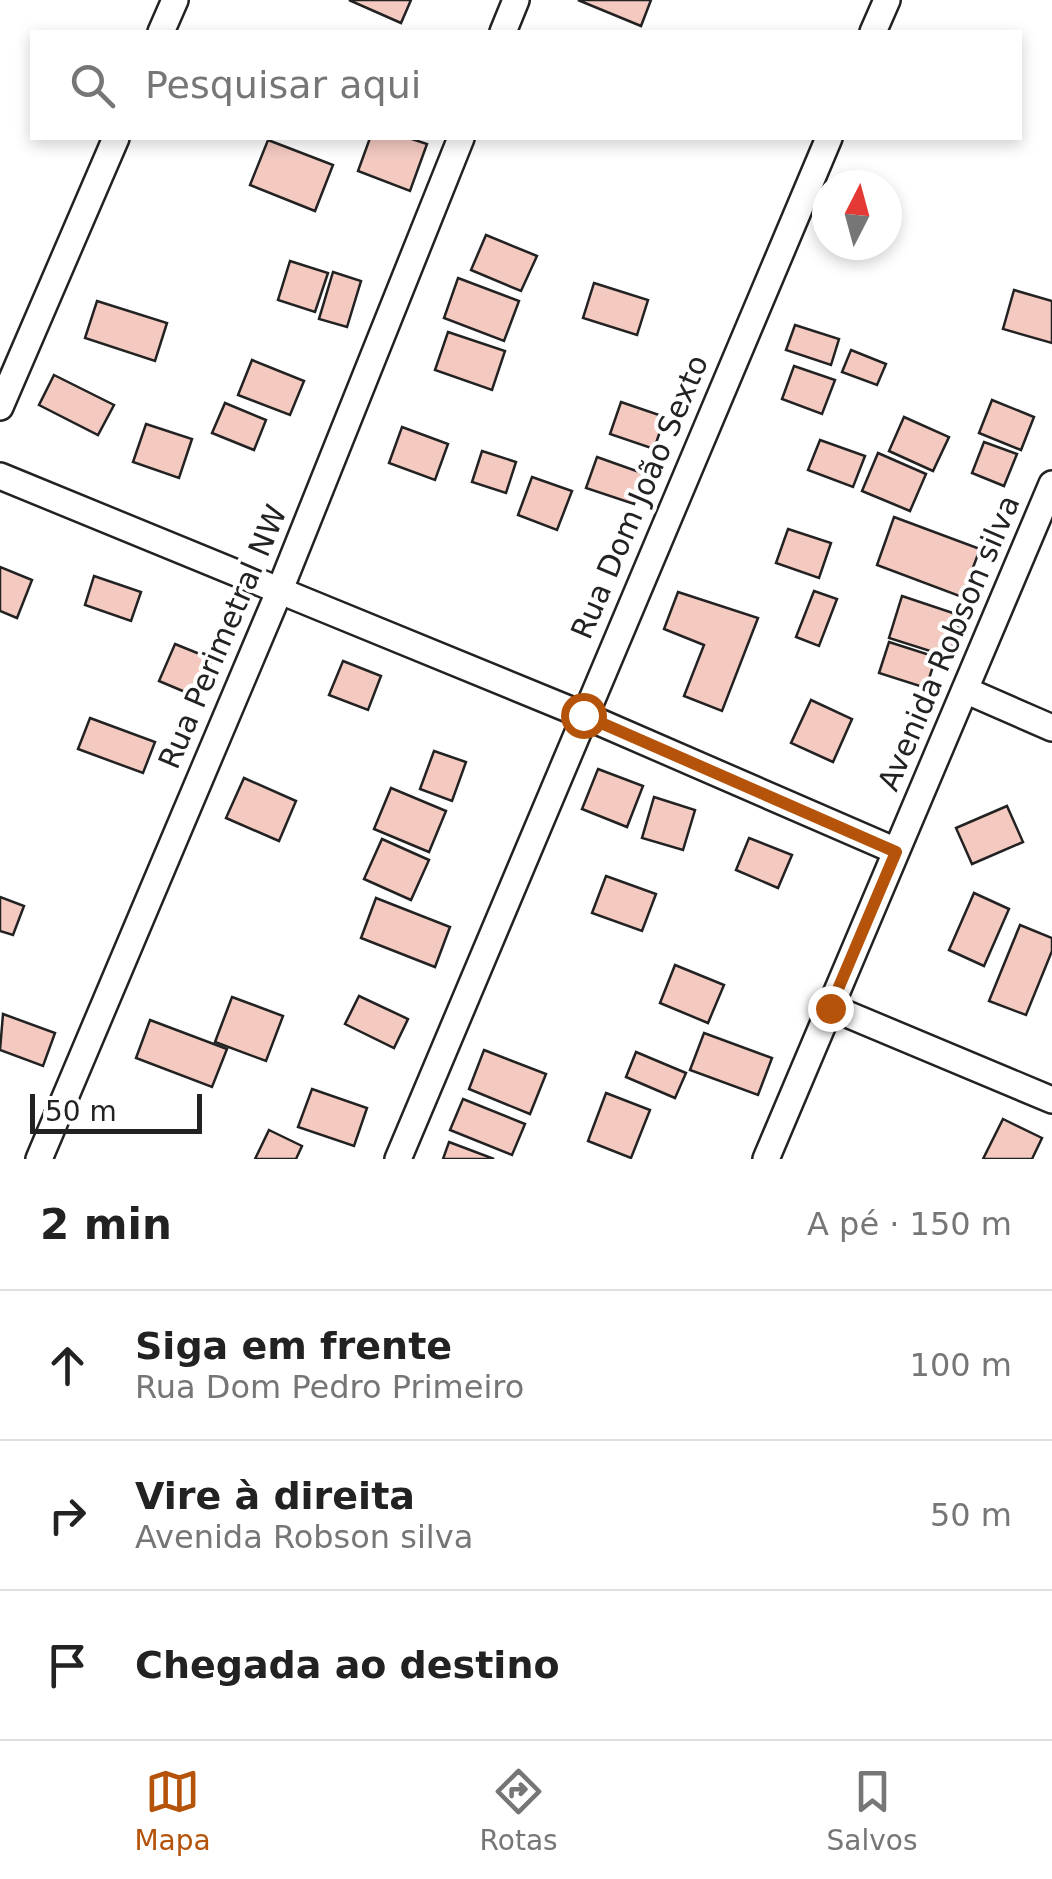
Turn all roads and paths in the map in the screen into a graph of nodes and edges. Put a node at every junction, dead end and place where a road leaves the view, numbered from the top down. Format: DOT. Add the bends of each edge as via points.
graph roads {
  1 [pos="174,0"];
  2 [pos="516,0"];
  3 [pos="887,0"];
  4 [pos="161,30"];
  5 [pos="505,30"];
  6 [pos="874,30"];
  7 [pos="115,140"];
  8 [pos="460,140"];
  9 [pos="828,140"];
  10 [pos="0,407"];
  11 [pos="0,476"];
  12 [pos="1052,484"];
  13 [pos="279,592"];
  14 [pos="965,690"];
  15 [pos="583,715"];
  16 [pos="1052,728"];
  17 [pos="896,852"];
  18 [pos="830,1008"];
  19 [pos="1052,1100"];
  20 [pos="38,1159"];
  21 [pos="398,1159"];
  22 [pos="766,1159"];
  1 -- 4 [label="street"];
  2 -- 5 [label="street"];
  3 -- 6 [label="street"];
  7 -- 10 [label="street"];
  8 -- 13 [label="street, Rua Perimetral NW"];
  9 -- 15 [label="street, Rua Dom João Sexto"];
  11 -- 13 [label="street"];
  12 -- 14 [label="street, Avenida Robson silva"];
  13 -- 15 [label="street"];
  13 -- 20 [label="street, Rua Perimetral NW"];
  14 -- 16 [label="street"];
  14 -- 17 [label="street, Avenida Robson silva"];
  15 -- 17 [label="street"];
  15 -- 21 [label="street, Rua Dom João Sexto"];
  17 -- 18 [label="street, Avenida Robson silva"];
  18 -- 19 [label="street"];
  18 -- 22 [label="street, Avenida Robson silva"];
}
